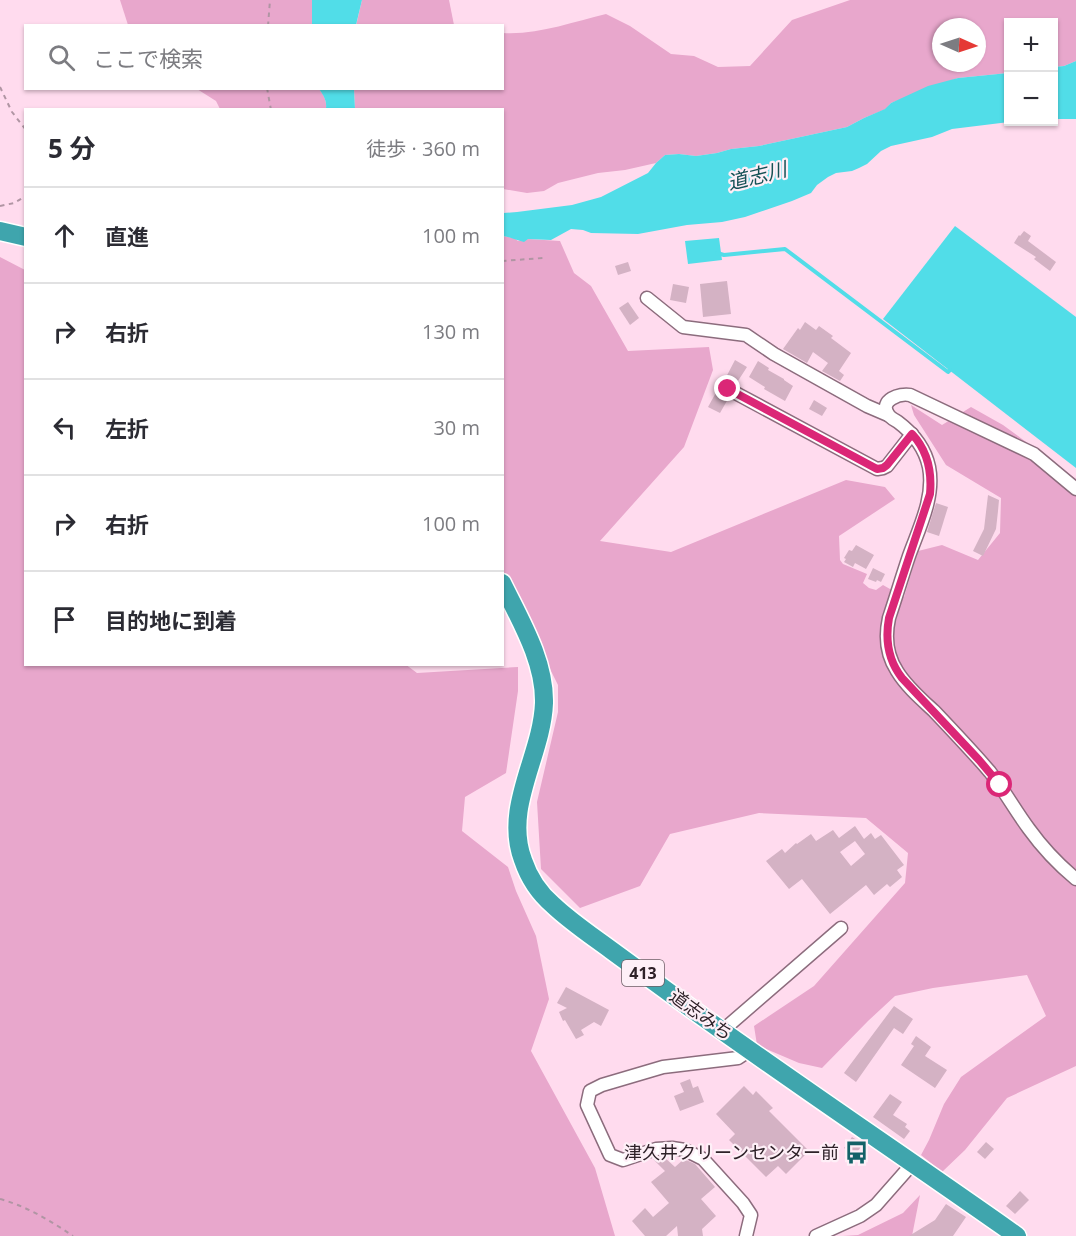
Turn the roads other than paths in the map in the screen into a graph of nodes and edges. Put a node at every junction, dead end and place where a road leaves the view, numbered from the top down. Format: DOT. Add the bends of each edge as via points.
graph roads {
  1 [pos="0,231"];
  2 [pos="24,237"];
  3 [pos="647,298"];
  4 [pos="728,389"];
  5 [pos="888,415"];
  6 [pos="912,434"];
  7 [pos="1076,489"];
  8 [pos="504,587"];
  9 [pos="1076,879"];
  10 [pos="841,928"];
  11 [pos="722,1031"];
  12 [pos="750,1050"];
  13 [pos="913,1163"];
  14 [pos="746,1236"];
  15 [pos="816,1236"];
  16 [pos="1017,1236"];
  1 -- 2 [label="highway"];
  3 -- 5 [label="street" via="683,327 746,335"];
  4 -- 6 [label="street" via="877,469 887,465"];
  5 -- 6 [label="street"];
  5 -- 7 [label="street" via="887,403 892,398 910,395 1034,454"];
  6 -- 9 [label="street" via="925,452 931,487 886,631 892,660 902,678 990,773 1034,836"];
  8 -- 11 [label="highway, 道志みち / 413" via="532,645 543,688 538,741 518,819 521,857 528,876 554,906 586,932"];
  10 -- 11 [label="street"];
  11 -- 12 [label="highway, 道志みち / 413"];
  12 -- 13 [label="highway, 道志みち / 413"];
  12 -- 14 [label="street" via="738,1058 663,1067 602,1085 590,1091 587,1105 610,1155 623,1160 672,1148 703,1159 751,1215"];
  13 -- 15 [label="street" via="876,1205"];
  13 -- 16 [label="highway, 道志みち / 413"];
}
